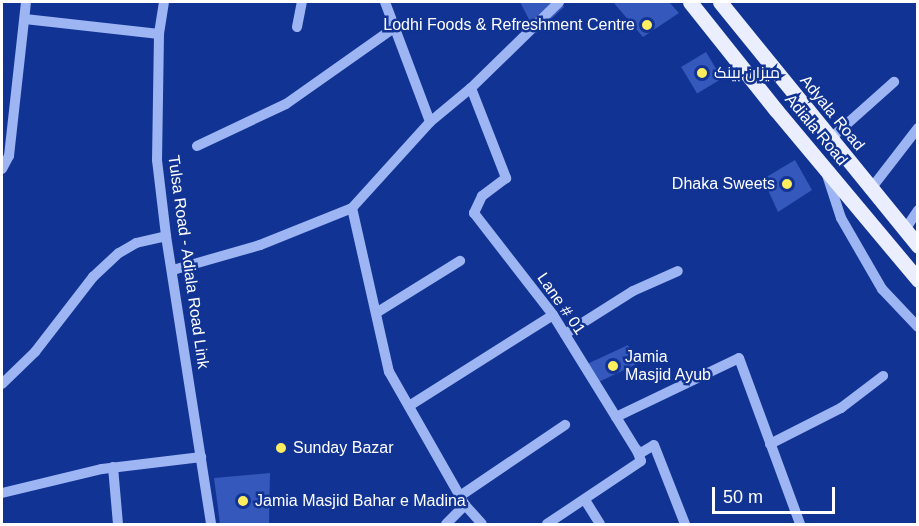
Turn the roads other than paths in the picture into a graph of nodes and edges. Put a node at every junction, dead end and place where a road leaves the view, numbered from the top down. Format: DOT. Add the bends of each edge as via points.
graph roads {
  1 [pos="27,2"];
  2 [pos="164,2"];
  3 [pos="302,2"];
  4 [pos="385,2"];
  5 [pos="559,2"];
  6 [pos="690,2"];
  7 [pos="720,2"];
  8 [pos="25,19"];
  9 [pos="297,27"];
  10 [pos="395,27"];
  11 [pos="159,34"];
  12 [pos="894,82"];
  13 [pos="471,88"];
  14 [pos="430,122"];
  15 [pos="918,128"];
  16 [pos="830,139"];
  17 [pos="197,146"];
  18 [pos="2,169"];
  19 [pos="826,171"];
  20 [pos="870,190"];
  21 [pos="352,208"];
  22 [pos="918,210"];
  23 [pos="904,231"];
  24 [pos="166,236"];
  25 [pos="918,246"];
  26 [pos="460,261"];
  27 [pos="173,270"];
  28 [pos="678,271"];
  29 [pos="918,280"];
  30 [pos="376,313"];
  31 [pos="553,315"];
  32 [pos="918,327"];
  33 [pos="564,334"];
  34 [pos="884,376"];
  35 [pos="2,384"];
  36 [pos="409,406"];
  37 [pos="616,417"];
  38 [pos="565,425"];
  39 [pos="770,444"];
  40 [pos="637,450"];
  41 [pos="201,457"];
  42 [pos="113,467"];
  43 [pos="2,493"];
  44 [pos="585,500"];
  45 [pos="463,501"];
  46 [pos="118,525"];
  47 [pos="211,525"];
  48 [pos="446,525"];
  49 [pos="482,525"];
  50 [pos="547,525"];
  51 [pos="600,525"];
  52 [pos="685,525"];
  53 [pos="801,525"];
  1 -- 8 [label="street"];
  2 -- 11 [label="street, Tulsa Road - Adiala Road Link"];
  3 -- 9 [label="street"];
  4 -- 10 [label="street"];
  5 -- 13 [label="street"];
  6 -- 19 [label="main road, Adiala Road"];
  7 -- 16 [label="main road, Adyala Road"];
  8 -- 11 [label="street"];
  8 -- 18 [label="street" via="9,156"];
  10 -- 14 [label="street"];
  10 -- 17 [label="street" via="286,104"];
  11 -- 24 [label="street, Tulsa Road - Adiala Road Link" via="157,160"];
  12 -- 16 [label="street"];
  13 -- 14 [label="street"];
  13 -- 31 [label="street, Lane # 01" via="506,178 482,196 474,213"];
  14 -- 21 [label="street"];
  15 -- 20 [label="street"];
  16 -- 20 [label="main road, Adyala Road"];
  19 -- 29 [label="main road, Adiala Road"];
  19 -- 32 [label="street" via="841,218 882,289"];
  20 -- 23 [label="main road, Adyala Road"];
  21 -- 27 [label="street" via="260,245"];
  21 -- 30 [label="street"];
  22 -- 23 [label="street"];
  23 -- 25 [label="main road, Adyala Road"];
  24 -- 27 [label="street, Tulsa Road - Adiala Road Link"];
  24 -- 35 [label="street" via="136,243 119,253 93,277 35,352"];
  26 -- 30 [label="street"];
  27 -- 41 [label="street, Tulsa Road - Adiala Road Link"];
  28 -- 33 [label="street" via="633,291"];
  30 -- 36 [label="street" via="389,372"];
  31 -- 33 [label="street, Lane # 01"];
  31 -- 36 [label="street"];
  33 -- 37 [label="street, Lane # 01"];
  34 -- 39 [label="street" via="841,408"];
  36 -- 45 [label="street"];
  37 -- 39 [label="street" via="739,358"];
  37 -- 40 [label="street, Lane # 01"];
  38 -- 45 [label="street"];
  39 -- 53 [label="street"];
  40 -- 44 [label="street" via="641,461"];
  40 -- 52 [label="street" via="639,454 654,445"];
  41 -- 42 [label="street"];
  41 -- 47 [label="street, Tulsa Road - Adiala Road Link"];
  42 -- 43 [label="street"];
  42 -- 46 [label="street"];
  44 -- 50 [label="street"];
  44 -- 51 [label="street"];
  45 -- 48 [label="street"];
  45 -- 49 [label="street"];
}
